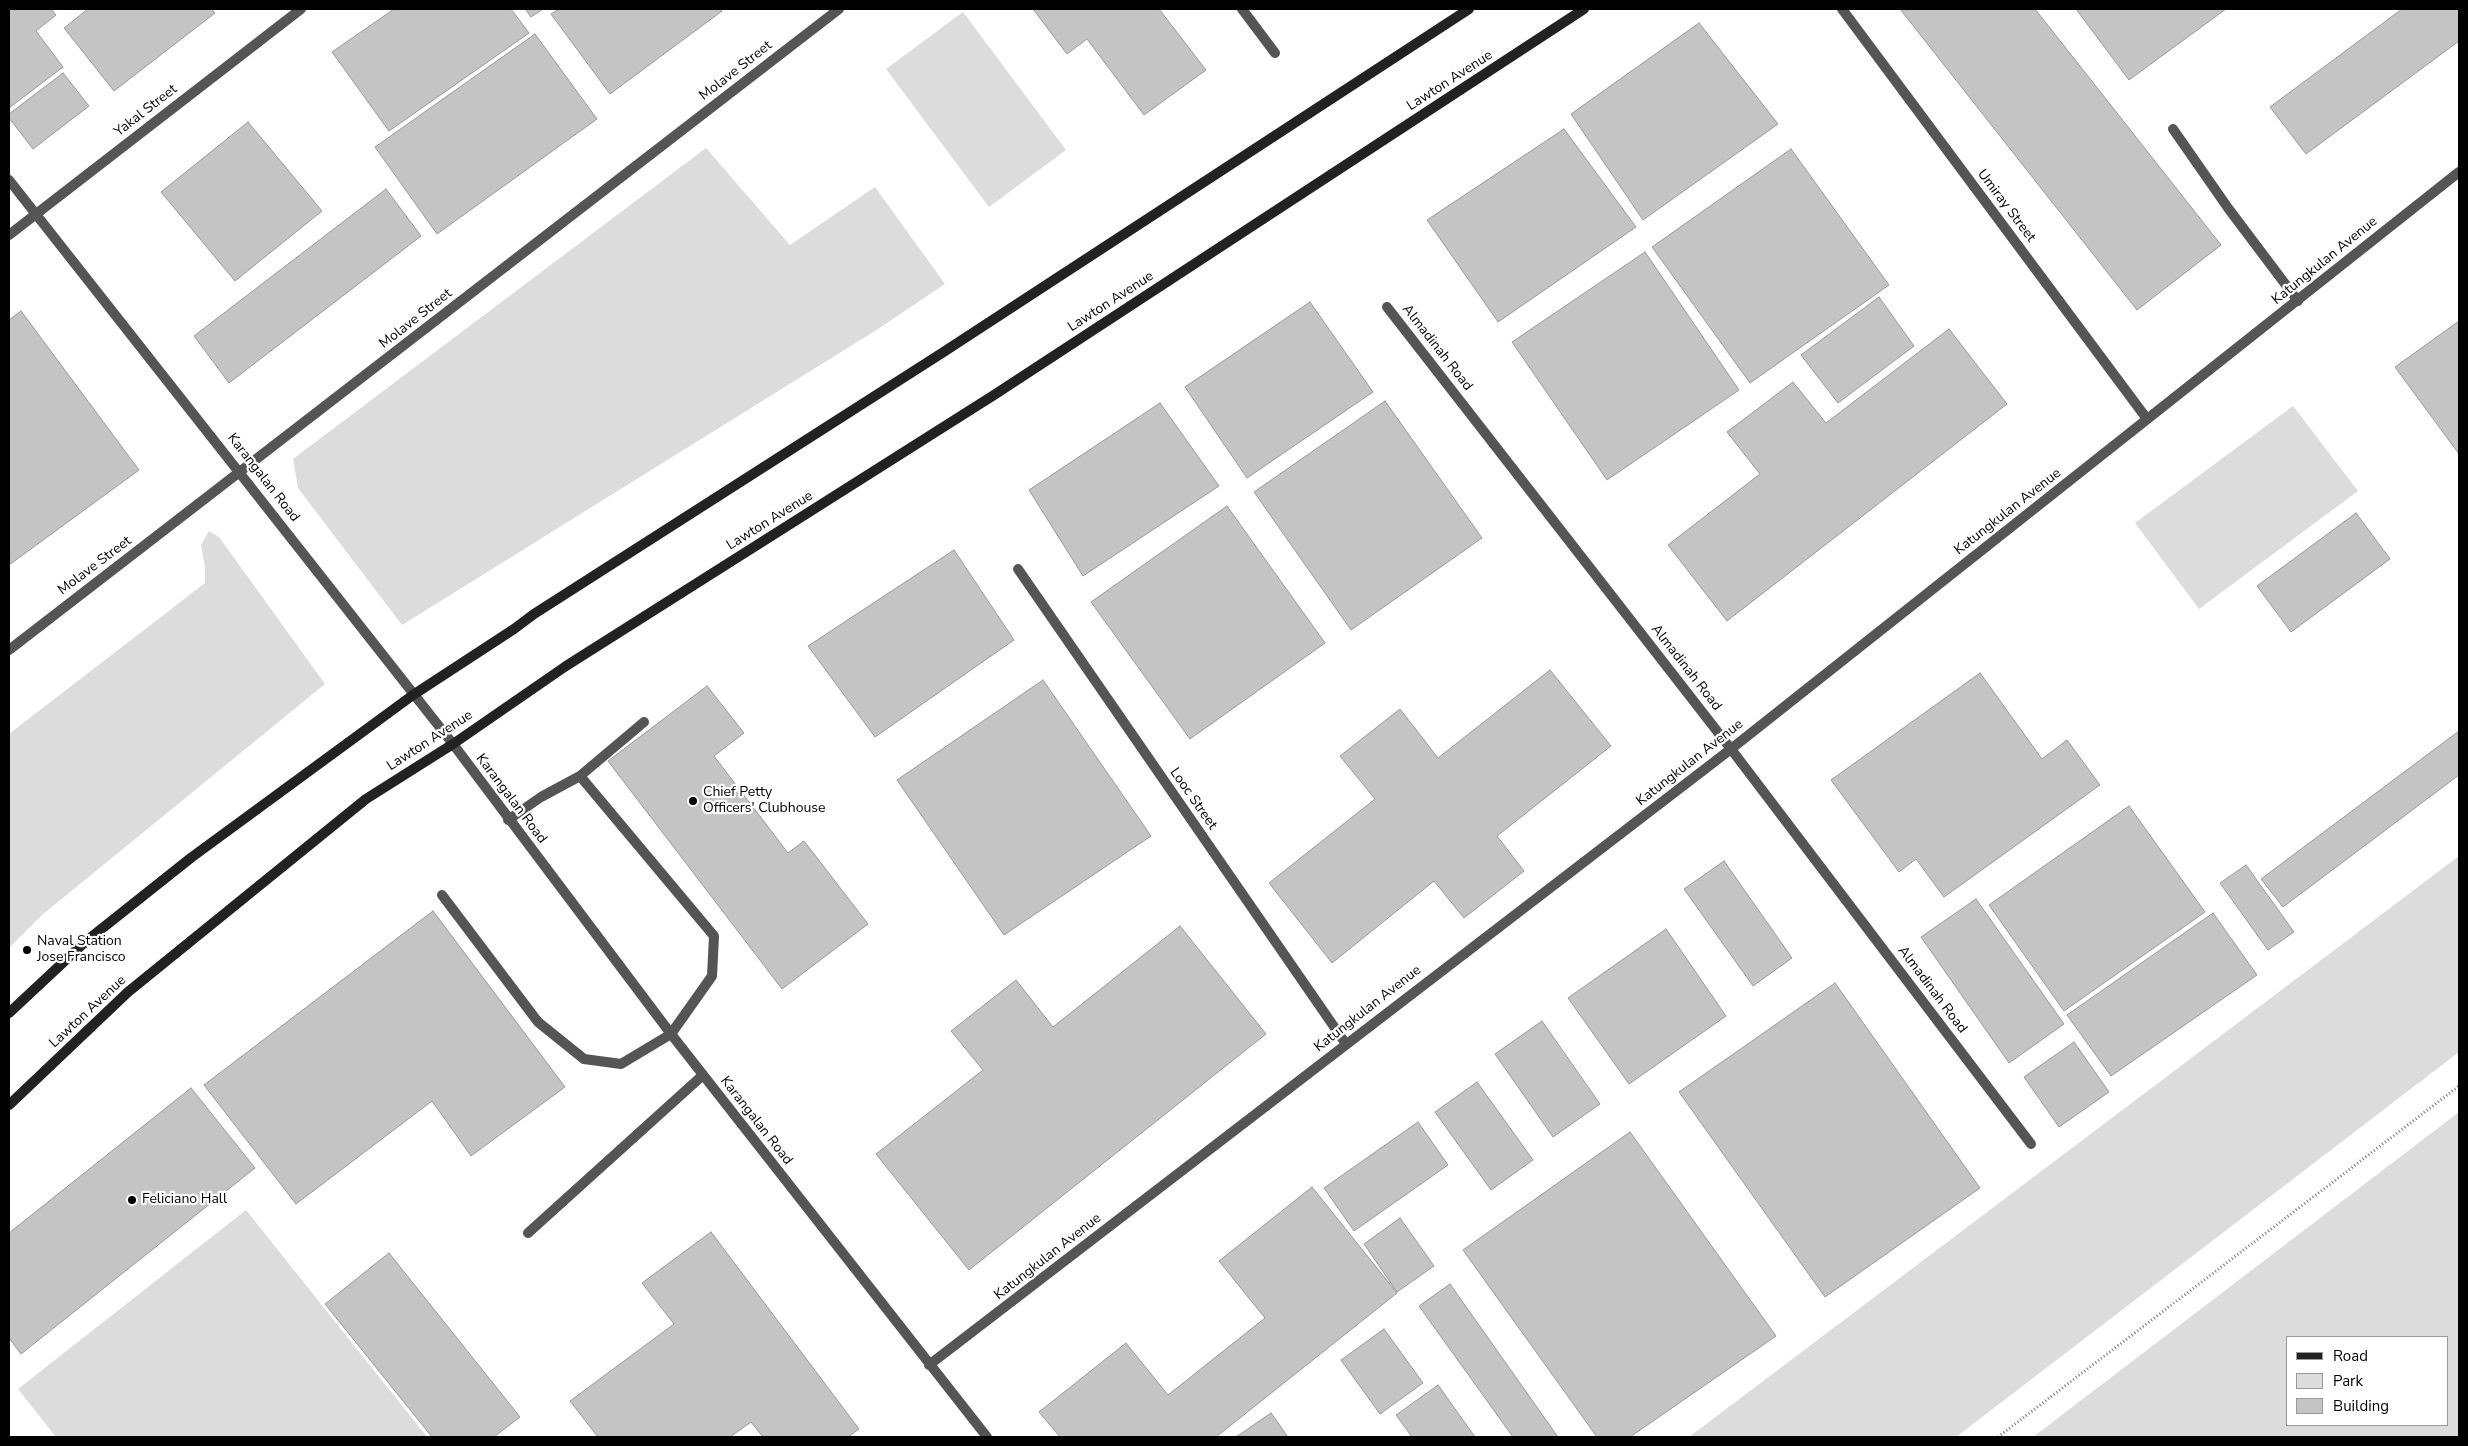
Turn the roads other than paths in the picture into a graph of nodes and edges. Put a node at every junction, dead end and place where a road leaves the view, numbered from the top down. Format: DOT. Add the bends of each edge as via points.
graph roads {
  1 [pos="301,9"];
  2 [pos="839,9"];
  3 [pos="1242,9"];
  4 [pos="1469,9"];
  5 [pos="1584,9"];
  6 [pos="1842,9"];
  7 [pos="1275,53"];
  8 [pos="2173,129"];
  9 [pos="2459,172"];
  10 [pos="9,180"];
  11 [pos="36,214"];
  12 [pos="9,235"];
  13 [pos="2298,301"];
  14 [pos="1387,307"];
  15 [pos="2147,419"];
  16 [pos="241,472"];
  17 [pos="1018,569"];
  18 [pos="9,650"];
  19 [pos="413,695"];
  20 [pos="644,722"];
  21 [pos="453,744"];
  22 [pos="1731,748"];
  23 [pos="580,776"];
  24 [pos="508,820"];
  25 [pos="442,895"];
  26 [pos="9,1013"];
  27 [pos="671,1034"];
  28 [pos="1346,1044"];
  29 [pos="703,1075"];
  30 [pos="9,1105"];
  31 [pos="2031,1144"];
  32 [pos="528,1233"];
  33 [pos="929,1366"];
  34 [pos="987,1437"];
  1 -- 11 [label="street, Yakal Street"];
  2 -- 16 [label="street, Molave Street"];
  3 -- 7 [label="street"];
  4 -- 19 [label="main road"];
  5 -- 21 [label="main road, Lawton Avenue" via="994,395 566,666"];
  6 -- 15 [label="street, Umiray Street"];
  8 -- 13 [label="street"];
  9 -- 13 [label="street, Katungkulan Avenue"];
  10 -- 11 [label="street, Karangalan Road"];
  11 -- 12 [label="street, Yakal Street"];
  11 -- 16 [label="street, Karangalan Road"];
  13 -- 15 [label="street, Katungkulan Avenue"];
  14 -- 22 [label="street, Almadinah Road"];
  15 -- 22 [label="street, Katungkulan Avenue"];
  16 -- 18 [label="street, Molave Street"];
  16 -- 19 [label="street, Karangalan Road"];
  17 -- 28 [label="street, Looc Street"];
  19 -- 21 [label="street, Karangalan Road"];
  19 -- 26 [label="main road" via="192,857 85,942"];
  20 -- 23 [label="street"];
  21 -- 24 [label="street, Karangalan Road"];
  21 -- 30 [label="main road, Lawton Avenue" via="366,799 241,898 128,992"];
  22 -- 28 [label="street, Katungkulan Avenue"];
  22 -- 31 [label="street, Almadinah Road"];
  23 -- 24 [label="street"];
  23 -- 27 [label="street" via="714,936 712,976"];
  24 -- 27 [label="street, Karangalan Road"];
  25 -- 27 [label="street" via="538,1022 584,1059 621,1064"];
  27 -- 29 [label="street, Karangalan Road"];
  28 -- 33 [label="street, Katungkulan Avenue"];
  29 -- 32 [label="street"];
  29 -- 33 [label="street, Karangalan Road"];
  33 -- 34 [label="street, Karangalan Road"];
}
